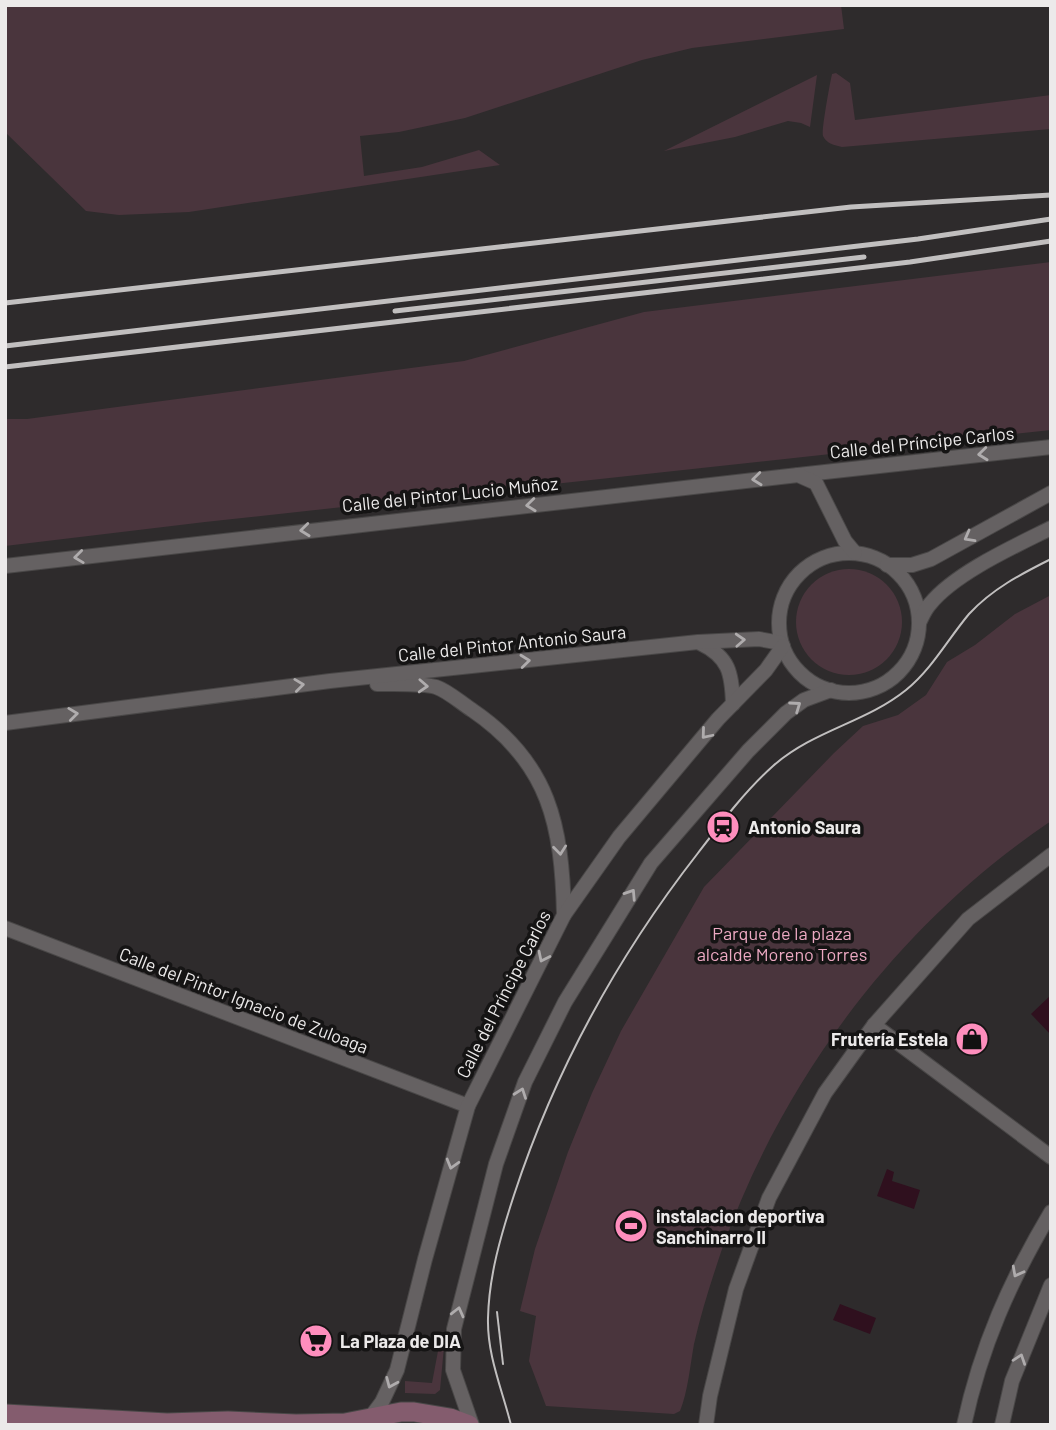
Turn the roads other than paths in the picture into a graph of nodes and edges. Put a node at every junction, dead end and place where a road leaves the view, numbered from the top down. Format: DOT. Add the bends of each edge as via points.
graph roads {
  1 [pos="1051,447"];
  2 [pos="797,475"];
  3 [pos="1051,493"];
  4 [pos="1051,528"];
  5 [pos="855,553"];
  6 [pos="887,565"];
  7 [pos="5,566"];
  8 [pos="919,623"];
  9 [pos="698,642"];
  10 [pos="782,644"];
  11 [pos="330,681"];
  12 [pos="831,690"];
  13 [pos="733,704"];
  14 [pos="5,723"];
  15 [pos="1051,855"];
  16 [pos="564,915"];
  17 [pos="5,928"];
  18 [pos="874,1025"];
  19 [pos="468,1106"];
  20 [pos="1051,1157"];
  21 [pos="1051,1212"];
  22 [pos="1051,1285"];
  23 [pos="5,1414"];
  24 [pos="368,1422"];
  25 [pos="470,1425"];
  26 [pos="706,1425"];
  27 [pos="964,1425"];
  28 [pos="1002,1425"];
  1 -- 2 [label="street, Calle del Príncipe Carlos, one-way"];
  2 -- 5 [label="street" via="817,483"];
  2 -- 7 [label="street, Calle del Pintor Lucio Muñoz, one-way"];
  3 -- 6 [label="street, one-way" via="931,559"];
  4 -- 8 [label="street" via="948,587 929,604"];
  5 -- 6 [label="street"];
  5 -- 10 [label="street" via="828,556 795,578 779,616"];
  6 -- 8 [label="street" via="907,584"];
  8 -- 12 [label="street" via="906,663 886,682 859,692"];
  9 -- 10 [label="street, Calle del Pintor Antonio Saura, one-way" via="759,639"];
  11 -- 9 [label="street, Calle del Pintor Antonio Saura, one-way"];
  9 -- 13 [label="street" via="727,665"];
  10 -- 12 [label="street" via="806,679"];
  10 -- 13 [label="street, Calle del Príncipe Carlos" via="766,670"];
  14 -- 11 [label="street, Calle del Pintor Antonio Saura, one-way"];
  11 -- 16 [label="street, Calle del Pintor Antonio Saura, one-way" via="436,687 511,742 540,781 558,833"];
  25 -- 12 [label="street, one-way" via="453,1370 454,1329 496,1164 525,1082 565,1002 651,863 786,713"];
  13 -- 16 [label="street, Calle del Príncipe Carlos, one-way" via="619,837"];
  15 -- 18 [label="street" via="968,919"];
  16 -- 19 [label="street, Calle del Príncipe Carlos, one-way"];
  17 -- 19 [label="street, Calle del Pintor Ignacio de Zuloaga"];
  18 -- 20 [label="street"];
  18 -- 26 [label="street" via="825,1093 769,1198 736,1289"];
  19 -- 24 [label="street, Calle del Príncipe Carlos, one-way" via="397,1370"];
  21 -- 27 [label="street, one-way" via="996,1318"];
  28 -- 22 [label="street, one-way" via="1012,1381"];
  23 -- 24 [label="street" via="182,1423"];
  24 -- 25 [label="street" via="414,1412"];
}
